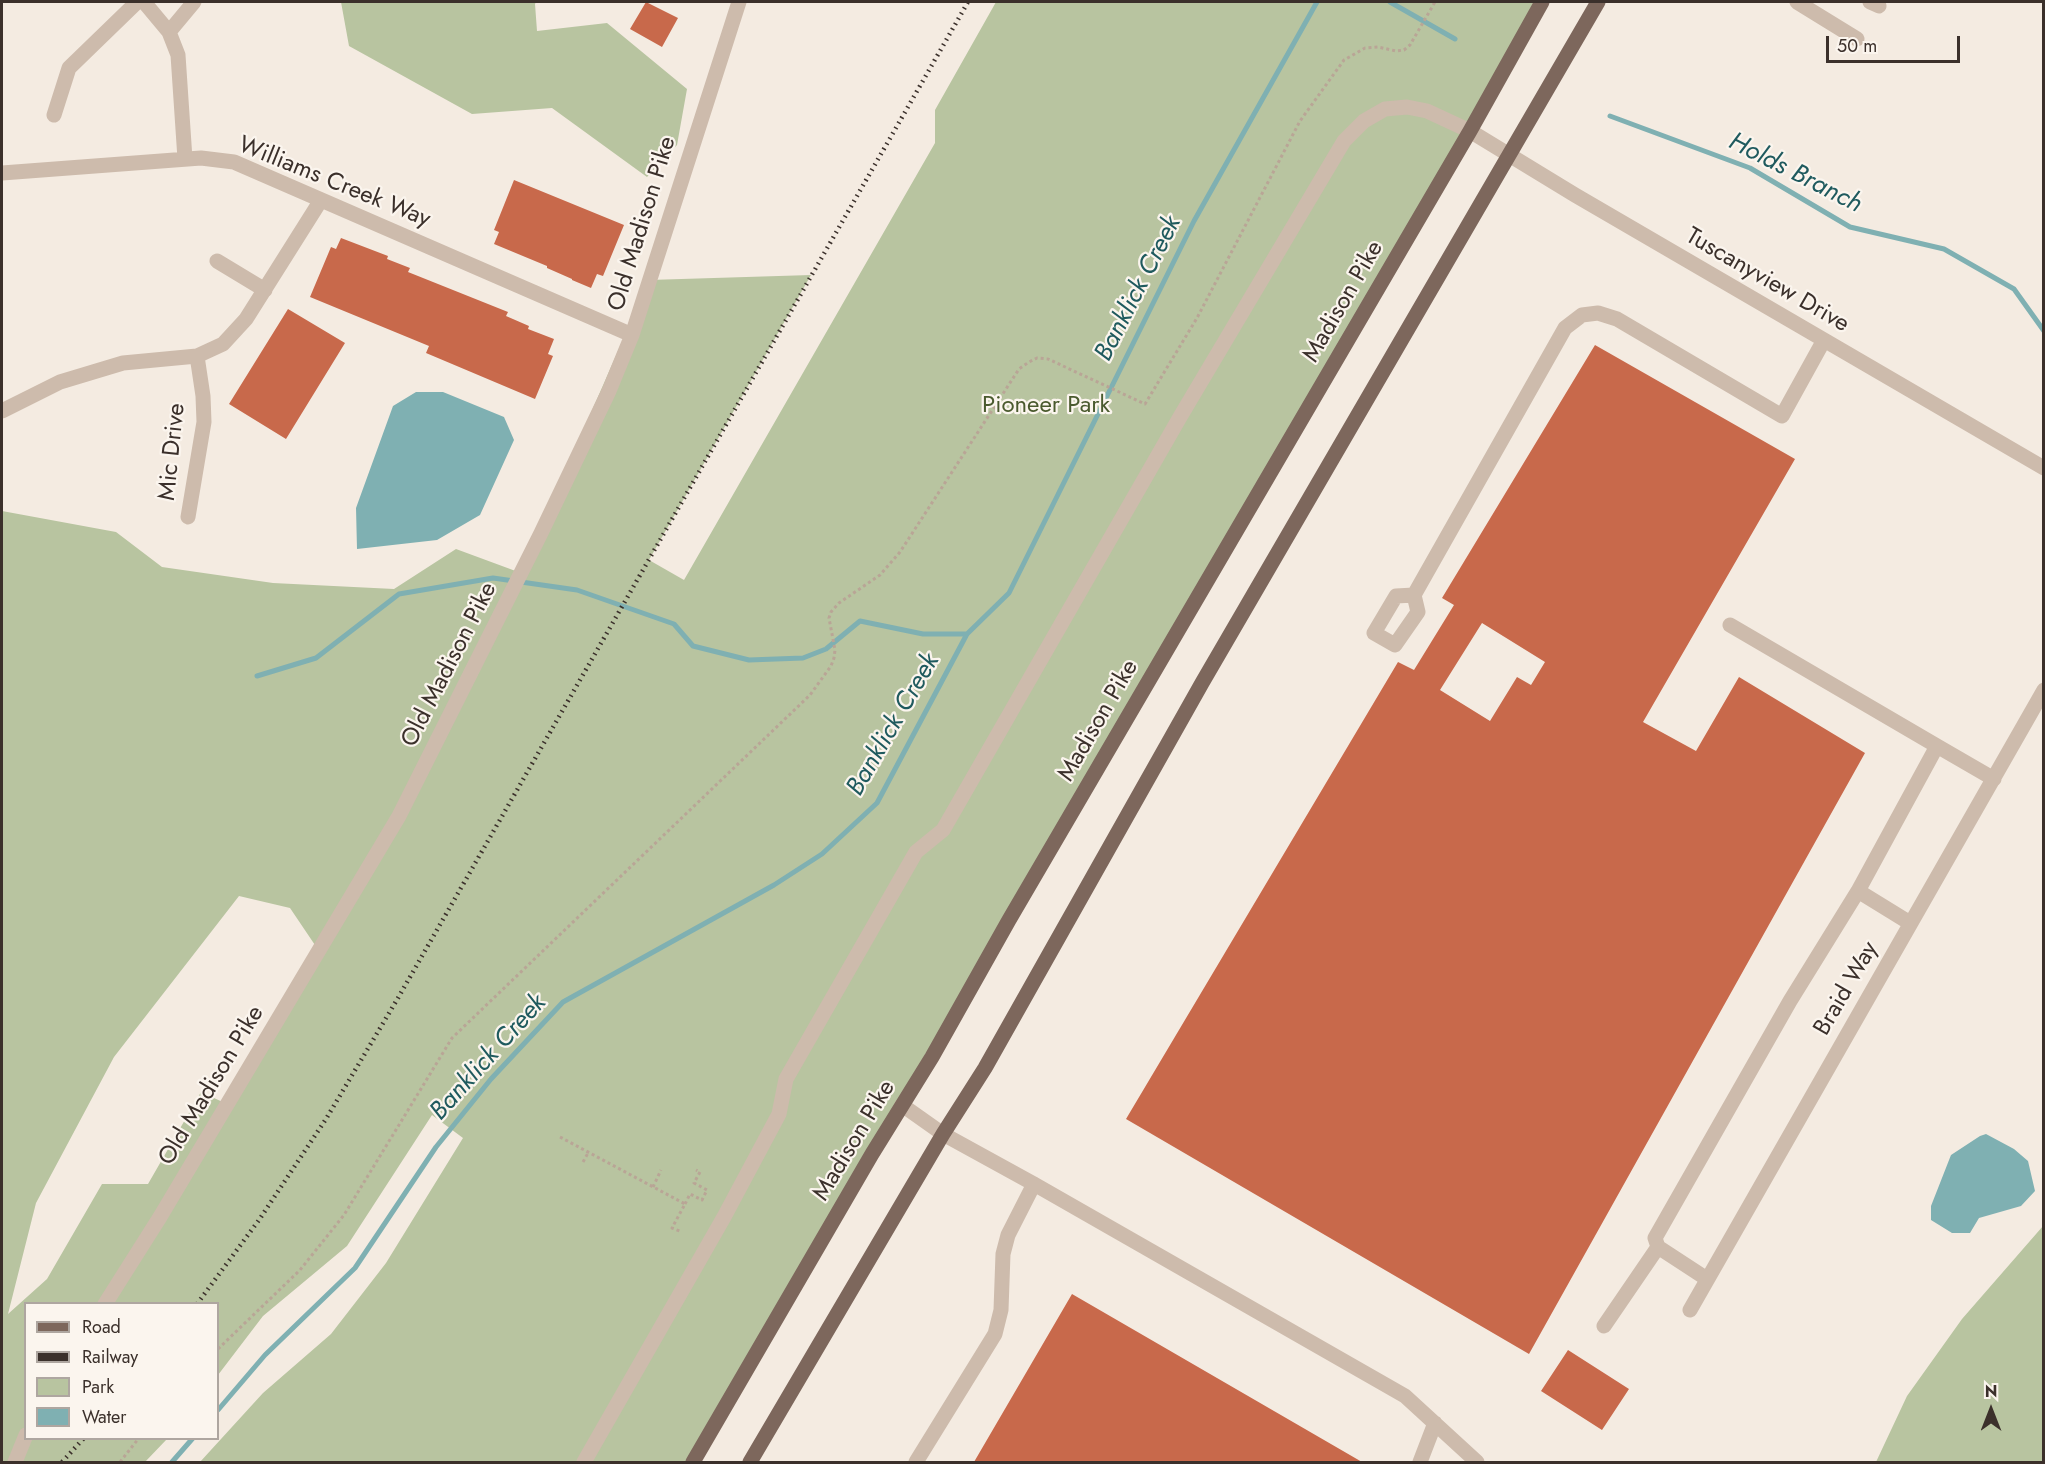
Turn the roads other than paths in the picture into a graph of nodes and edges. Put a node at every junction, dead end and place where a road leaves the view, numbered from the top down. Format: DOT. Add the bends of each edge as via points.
graph roads {
  1 [pos="137,2"];
  2 [pos="144,2"];
  3 [pos="194,2"];
  4 [pos="739,2"];
  5 [pos="1542,2"];
  6 [pos="1598,2"];
  7 [pos="1797,2"];
  8 [pos="169,32"];
  9 [pos="1857,39"];
  10 [pos="54,115"];
  11 [pos="1470,131"];
  12 [pos="1509,155"];
  13 [pos="185,159"];
  14 [pos="2,172"];
  15 [pos="321,200"];
  16 [pos="217,261"];
  17 [pos="265,290"];
  18 [pos="632,335"];
  19 [pos="1824,340"];
  20 [pos="197,357"];
  21 [pos="2,411"];
  22 [pos="2043,468"];
  23 [pos="188,517"];
  24 [pos="1414,595"];
  25 [pos="1730,625"];
  26 [pos="2043,690"];
  27 [pos="1937,746"];
  28 [pos="1994,779"];
  29 [pos="1858,891"];
  30 [pos="1910,923"];
  31 [pos="902,1105"];
  32 [pos="943,1134"];
  33 [pos="1034,1184"];
  34 [pos="1658,1247"];
  35 [pos="1707,1279"];
  36 [pos="106,1302"];
  37 [pos="1690,1310"];
  38 [pos="1604,1326"];
  39 [pos="1435,1423"];
  40 [pos="24,1440"];
  41 [pos="15,1462"];
  42 [pos="584,1462"];
  43 [pos="693,1462"];
  44 [pos="750,1462"];
  45 [pos="916,1462"];
  46 [pos="1420,1462"];
  47 [pos="1478,1462"];
  1 -- 10 [label="street" via="69,68"];
  2 -- 8 [label="street"];
  3 -- 8 [label="street"];
  4 -- 18 [label="street, Old Madison Pike"];
  5 -- 11 [label="main road, Madison Pike"];
  6 -- 12 [label="main road"];
  7 -- 9 [label="street"];
  8 -- 13 [label="street" via="178,55"];
  11 -- 12 [label="street, Tuscanyview Drive"];
  11 -- 31 [label="main road, Madison Pike"];
  11 -- 42 [label="street, Tuscanyview Drive" via="1426,111 1407,107 1385,109 1364,121 1344,141 943,830 916,852 910,862 786,1078 779,1114 724,1217"];
  12 -- 19 [label="street, Tuscanyview Drive"];
  12 -- 32 [label="main road" via="1202,683 985,1068"];
  13 -- 14 [label="street, Williams Creek Way"];
  13 -- 15 [label="street, Williams Creek Way" via="234,162"];
  15 -- 17 [label="street"];
  15 -- 18 [label="street, Williams Creek Way"];
  16 -- 17 [label="street"];
  17 -- 20 [label="street" via="223,344"];
  18 -- 36 [label="street, Old Madison Pike" via="541,532 399,816"];
  19 -- 22 [label="street, Tuscanyview Drive"];
  19 -- 24 [label="street" via="1782,416 1617,319 1598,313 1582,315 1565,328"];
  20 -- 21 [label="street" via="123,363 60,382"];
  20 -- 23 [label="street, Mic Drive" via="204,422"];
  25 -- 27 [label="street"];
  26 -- 28 [label="street, Braid Way"];
  27 -- 28 [label="street"];
  27 -- 29 [label="street"];
  28 -- 30 [label="street, Braid Way"];
  29 -- 30 [label="street"];
  29 -- 34 [label="street" via="1790,1001 1655,1238"];
  30 -- 35 [label="street, Braid Way"];
  31 -- 32 [label="street"];
  31 -- 43 [label="main road, Madison Pike"];
  32 -- 33 [label="street"];
  32 -- 44 [label="main road"];
  33 -- 39 [label="street" via="1405,1396"];
  33 -- 45 [label="street" via="1008,1235 1003,1254 995,1334"];
  34 -- 35 [label="street"];
  34 -- 38 [label="street"];
  35 -- 37 [label="street, Braid Way"];
  39 -- 46 [label="street"];
  39 -- 47 [label="street"];
  40 -- 41 [label="street"];
}
